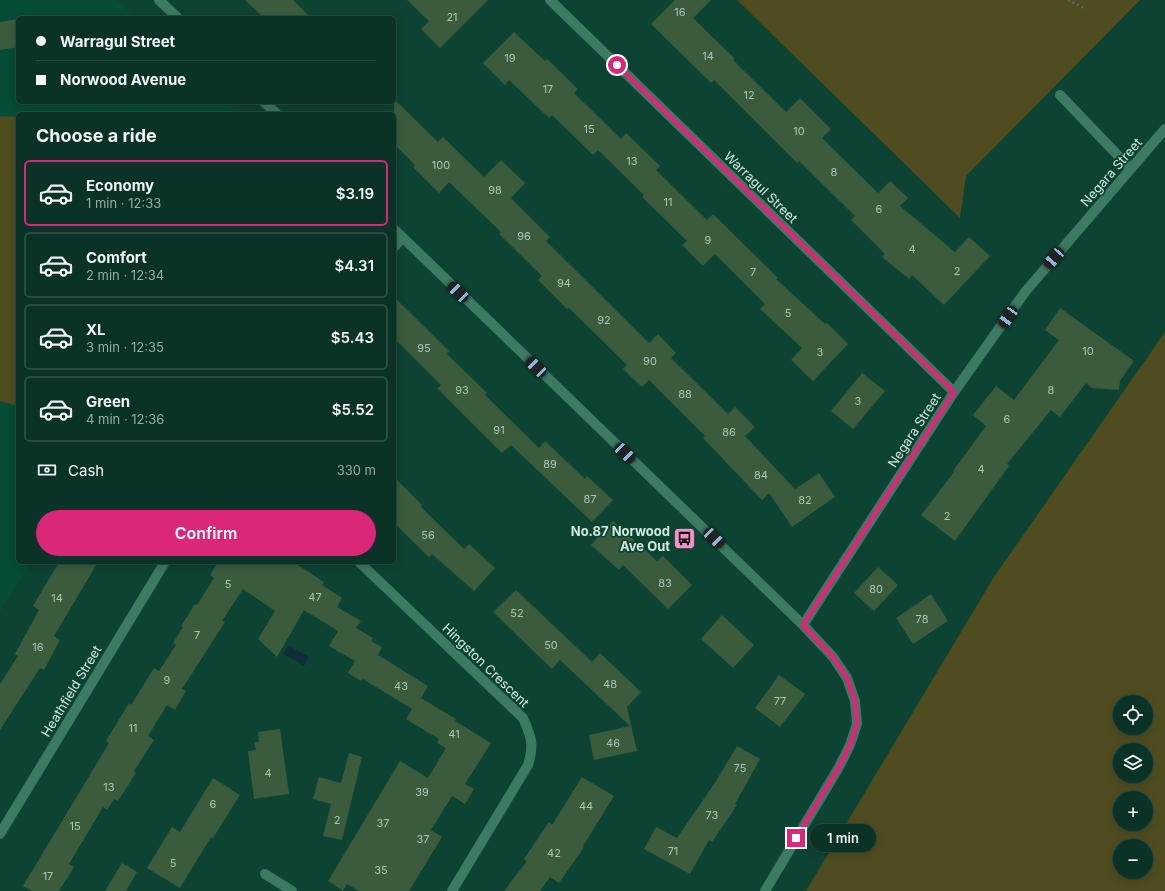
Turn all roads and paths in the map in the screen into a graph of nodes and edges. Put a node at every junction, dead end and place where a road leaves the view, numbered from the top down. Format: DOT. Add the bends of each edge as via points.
graph roads {
  1 [pos="159,0"];
  2 [pos="550,0"];
  3 [pos="1068,0"];
  4 [pos="1084,8"];
  5 [pos="176,16"];
  6 [pos="1060,95"];
  7 [pos="266,104"];
  8 [pos="275,112"];
  9 [pos="1165,129"];
  10 [pos="1131,169"];
  11 [pos="396,231"];
  12 [pos="403,238"];
  13 [pos="396,245"];
  14 [pos="954,392"];
  15 [pos="164,564"];
  16 [pos="361,564"];
  17 [pos="803,625"];
  18 [pos="0,834"];
  19 [pos="265,874"];
  20 [pos="292,891"];
  21 [pos="452,891"];
  22 [pos="765,891"];
  1 -- 5 [label="street"];
  2 -- 14 [label="street, Warragul Street"];
  3 -- 4 [label="path"];
  6 -- 10 [label="street"];
  7 -- 8 [label="street"];
  9 -- 10 [label="street, Negara Street"];
  10 -- 14 [label="street, Negara Street" via="1025,292"];
  11 -- 12 [label="street"];
  12 -- 13 [label="street"];
  12 -- 17 [label="street"];
  14 -- 17 [label="street, Negara Street"];
  15 -- 18 [label="street, Heathfield Street"];
  16 -- 21 [label="street, Hingston Crescent" via="524,718 530,733 533,751 528,765"];
  17 -- 22 [label="street" via="833,657 847,678 855,701 857,724 839,767"];
  19 -- 20 [label="street"];
}
